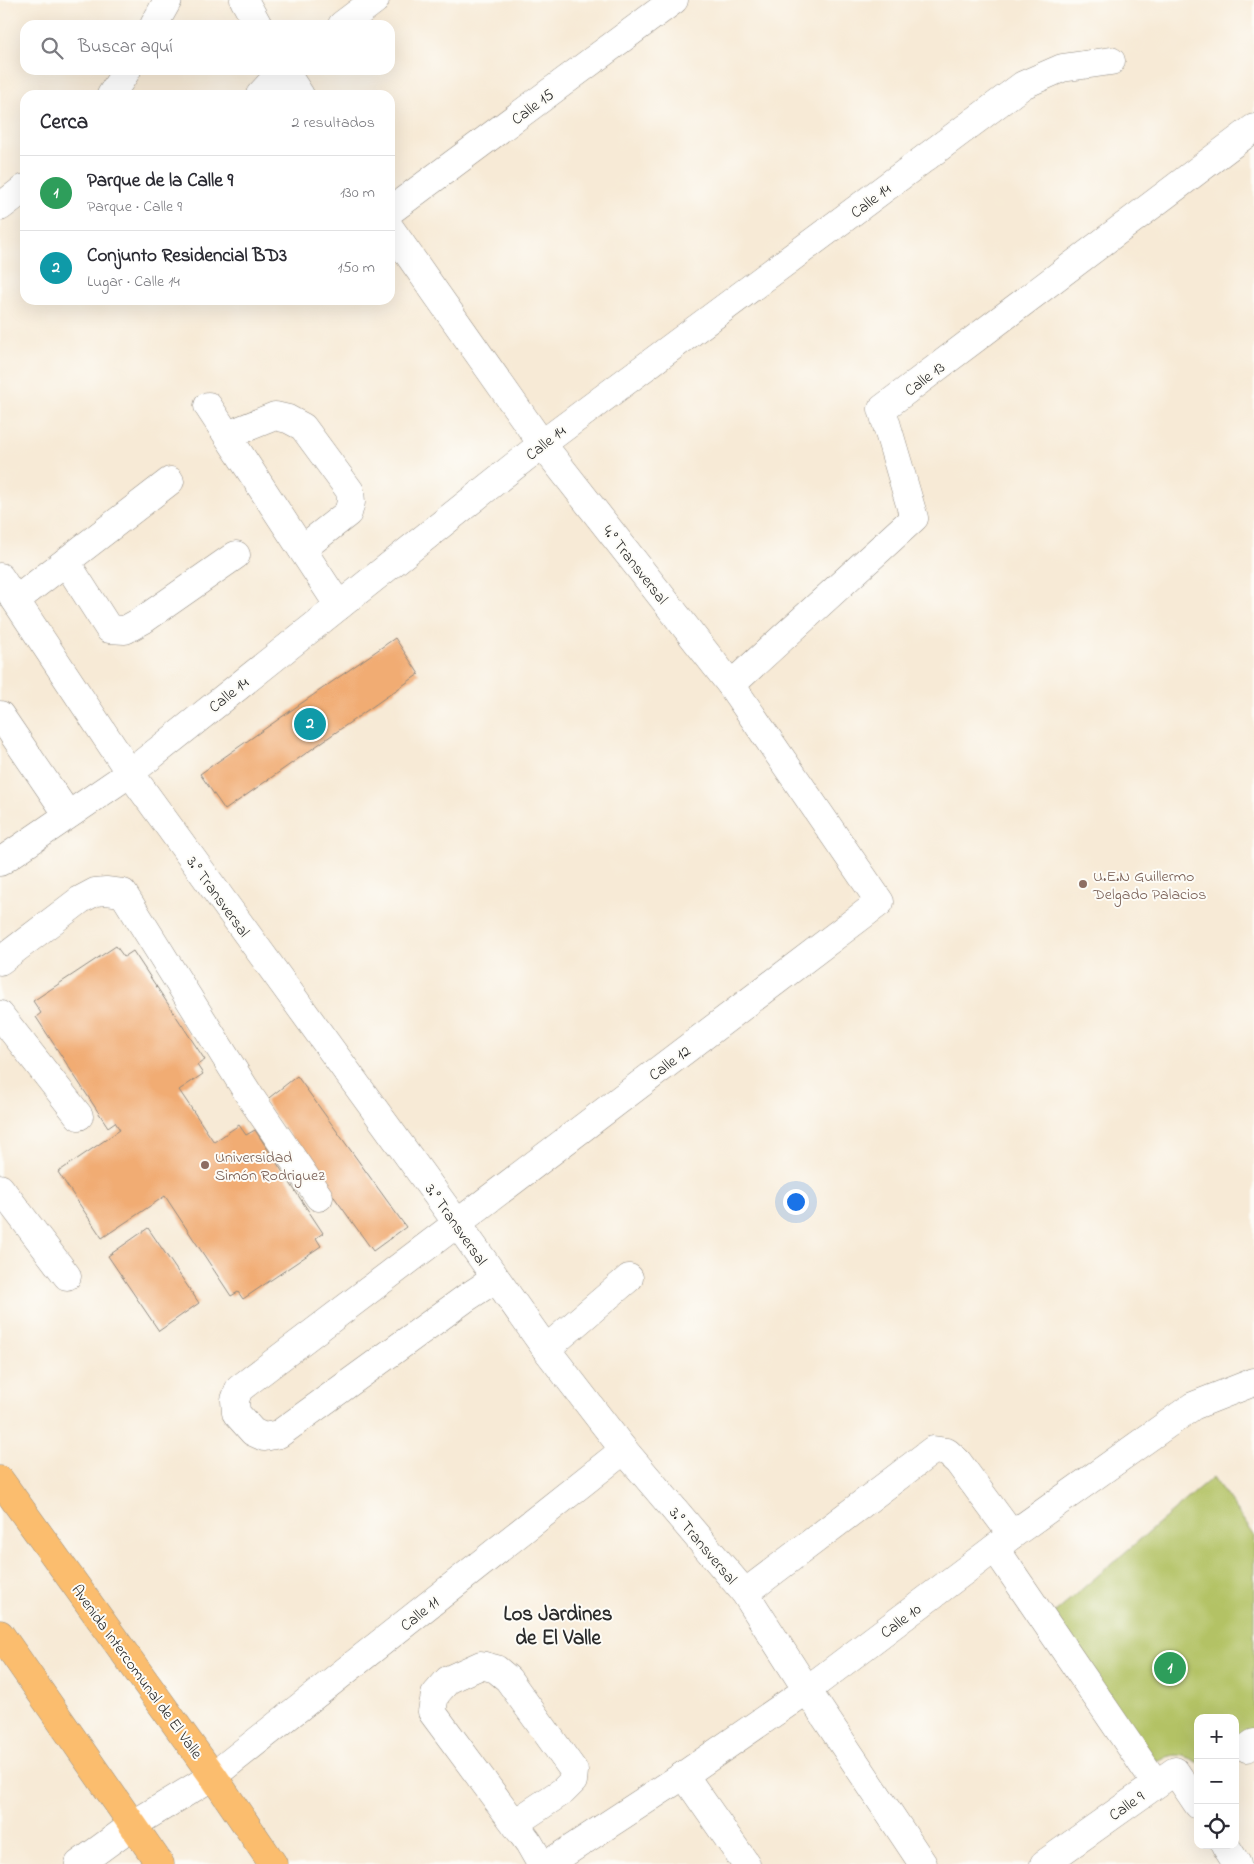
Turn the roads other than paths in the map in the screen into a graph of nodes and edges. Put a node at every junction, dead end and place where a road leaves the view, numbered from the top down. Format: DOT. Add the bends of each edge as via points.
graph roads {
  1 [pos="168,0"];
  2 [pos="244,0"];
  3 [pos="375,0"];
  4 [pos="674,0"];
  5 [pos="157,20"];
  6 [pos="255,20"];
  7 [pos="349,20"];
  8 [pos="1111,61"];
  9 [pos="124,75"];
  10 [pos="279,75"];
  11 [pos="287,75"];
  12 [pos="114,90"];
  13 [pos="265,90"];
  14 [pos="297,90"];
  15 [pos="1254,128"];
  16 [pos="20,192"];
  17 [pos="0,207"];
  18 [pos="395,207"];
  19 [pos="395,235"];
  20 [pos="208,406"];
  21 [pos="228,435"];
  22 [pos="542,444"];
  23 [pos="170,481"];
  24 [pos="302,549"];
  25 [pos="236,555"];
  26 [pos="66,562"];
  27 [pos="0,576"];
  28 [pos="16,600"];
  29 [pos="338,606"];
  30 [pos="731,685"];
  31 [pos="0,715"];
  32 [pos="130,773"];
  33 [pos="68,815"];
  34 [pos="0,862"];
  35 [pos="880,902"];
  36 [pos="0,961"];
  37 [pos="0,1016"];
  38 [pos="79,1116"];
  39 [pos="0,1188"];
  40 [pos="319,1197"];
  41 [pos="457,1223"];
  42 [pos="67,1276"];
  43 [pos="629,1278"];
  44 [pos="495,1279"];
  45 [pos="546,1350"];
  46 [pos="1254,1382"];
  47 [pos="624,1450"];
  48 [pos="0,1480"];
  49 [pos="1003,1542"];
  50 [pos="745,1593"];
  51 [pos="0,1634"];
  52 [pos="806,1690"];
  53 [pos="684,1774"];
  54 [pos="213,1776"];
  55 [pos="1156,1784"];
  56 [pos="1197,1804"];
  57 [pos="515,1823"];
  58 [pos="134,1824"];
  59 [pos="1228,1849"];
  60 [pos="1254,1852"];
  61 [pos="79,1864"];
  62 [pos="160,1864"];
  63 [pos="273,1864"];
  64 [pos="541,1864"];
  65 [pos="548,1864"];
  66 [pos="746,1864"];
  67 [pos="923,1864"];
  68 [pos="1044,1864"];
  69 [pos="1238,1864"];
  1 -- 5 [label="street"];
  2 -- 6 [label="street"];
  3 -- 7 [label="street"];
  4 -- 18 [label="street, Calle 15"];
  8 -- 22 [label="street, Calle 14" via="1062,68 1023,85"];
  9 -- 12 [label="street"];
  10 -- 13 [label="street"];
  11 -- 14 [label="street"];
  15 -- 30 [label="street, Calle 13" via="882,410 914,518"];
  16 -- 17 [label="street"];
  19 -- 22 [label="street, 4.° Transversal"];
  20 -- 21 [label="street"];
  21 -- 24 [label="street"];
  21 -- 24 [label="street" via="275,416 288,419 303,427 350,491 348,513"];
  22 -- 29 [label="street, Calle 14"];
  22 -- 30 [label="street, 4.° Transversal"];
  23 -- 26 [label="street"];
  24 -- 29 [label="street"];
  25 -- 26 [label="street" via="125,630 109,629"];
  26 -- 28 [label="street"];
  27 -- 28 [label="street, 3.° Transversal"];
  28 -- 32 [label="street, 3.° Transversal"];
  29 -- 32 [label="street, Calle 14"];
  30 -- 35 [label="street, 4.° Transversal"];
  31 -- 33 [label="street"];
  32 -- 33 [label="street, Calle 14"];
  32 -- 41 [label="street, 3.° Transversal"];
  33 -- 34 [label="street, Calle 14"];
  35 -- 41 [label="street, Calle 12"];
  36 -- 40 [label="street" via="80,900 106,890 123,893 251,1098"];
  37 -- 38 [label="street"];
  39 -- 42 [label="street"];
  41 -- 44 [label="street, 3.° Transversal"];
  41 -- 44 [label="street, Calle 12" via="240,1390 235,1400 236,1414 253,1432 264,1437 279,1434"];
  43 -- 45 [label="street"];
  44 -- 45 [label="street, 3.° Transversal"];
  45 -- 47 [label="street, 3.° Transversal"];
  46 -- 49 [label="street, Calle 10" via="1193,1406"];
  47 -- 50 [label="street, 3.° Transversal"];
  47 -- 54 [label="street, Calle 11"];
  48 -- 54 [label="main road, Avenida Intercomunal de El Valle"];
  49 -- 50 [label="street" via="958,1462 948,1452 933,1450"];
  49 -- 52 [label="street, Calle 10"];
  49 -- 55 [label="street"];
  50 -- 52 [label="street, 3.° Transversal"];
  51 -- 58 [label="main road"];
  52 -- 53 [label="street, Calle 10"];
  52 -- 67 [label="street, 3.° Transversal"];
  53 -- 65 [label="street, Calle 10"];
  53 -- 66 [label="street"];
  54 -- 58 [label="street, Calle 11"];
  54 -- 63 [label="main road, Avenida Intercomunal de El Valle"];
  55 -- 56 [label="street, Calle 9" via="1175,1771"];
  55 -- 68 [label="street, Calle 9"];
  57 -- 57 [label="street" via="432,1712 435,1695 448,1680 481,1665 496,1669 508,1679 574,1771 573,1781 563,1791"];
  57 -- 64 [label="street"];
  58 -- 61 [label="street"];
  58 -- 62 [label="main road"];
  59 -- 69 [label="street"];
  60 -- 69 [label="street"];
}
